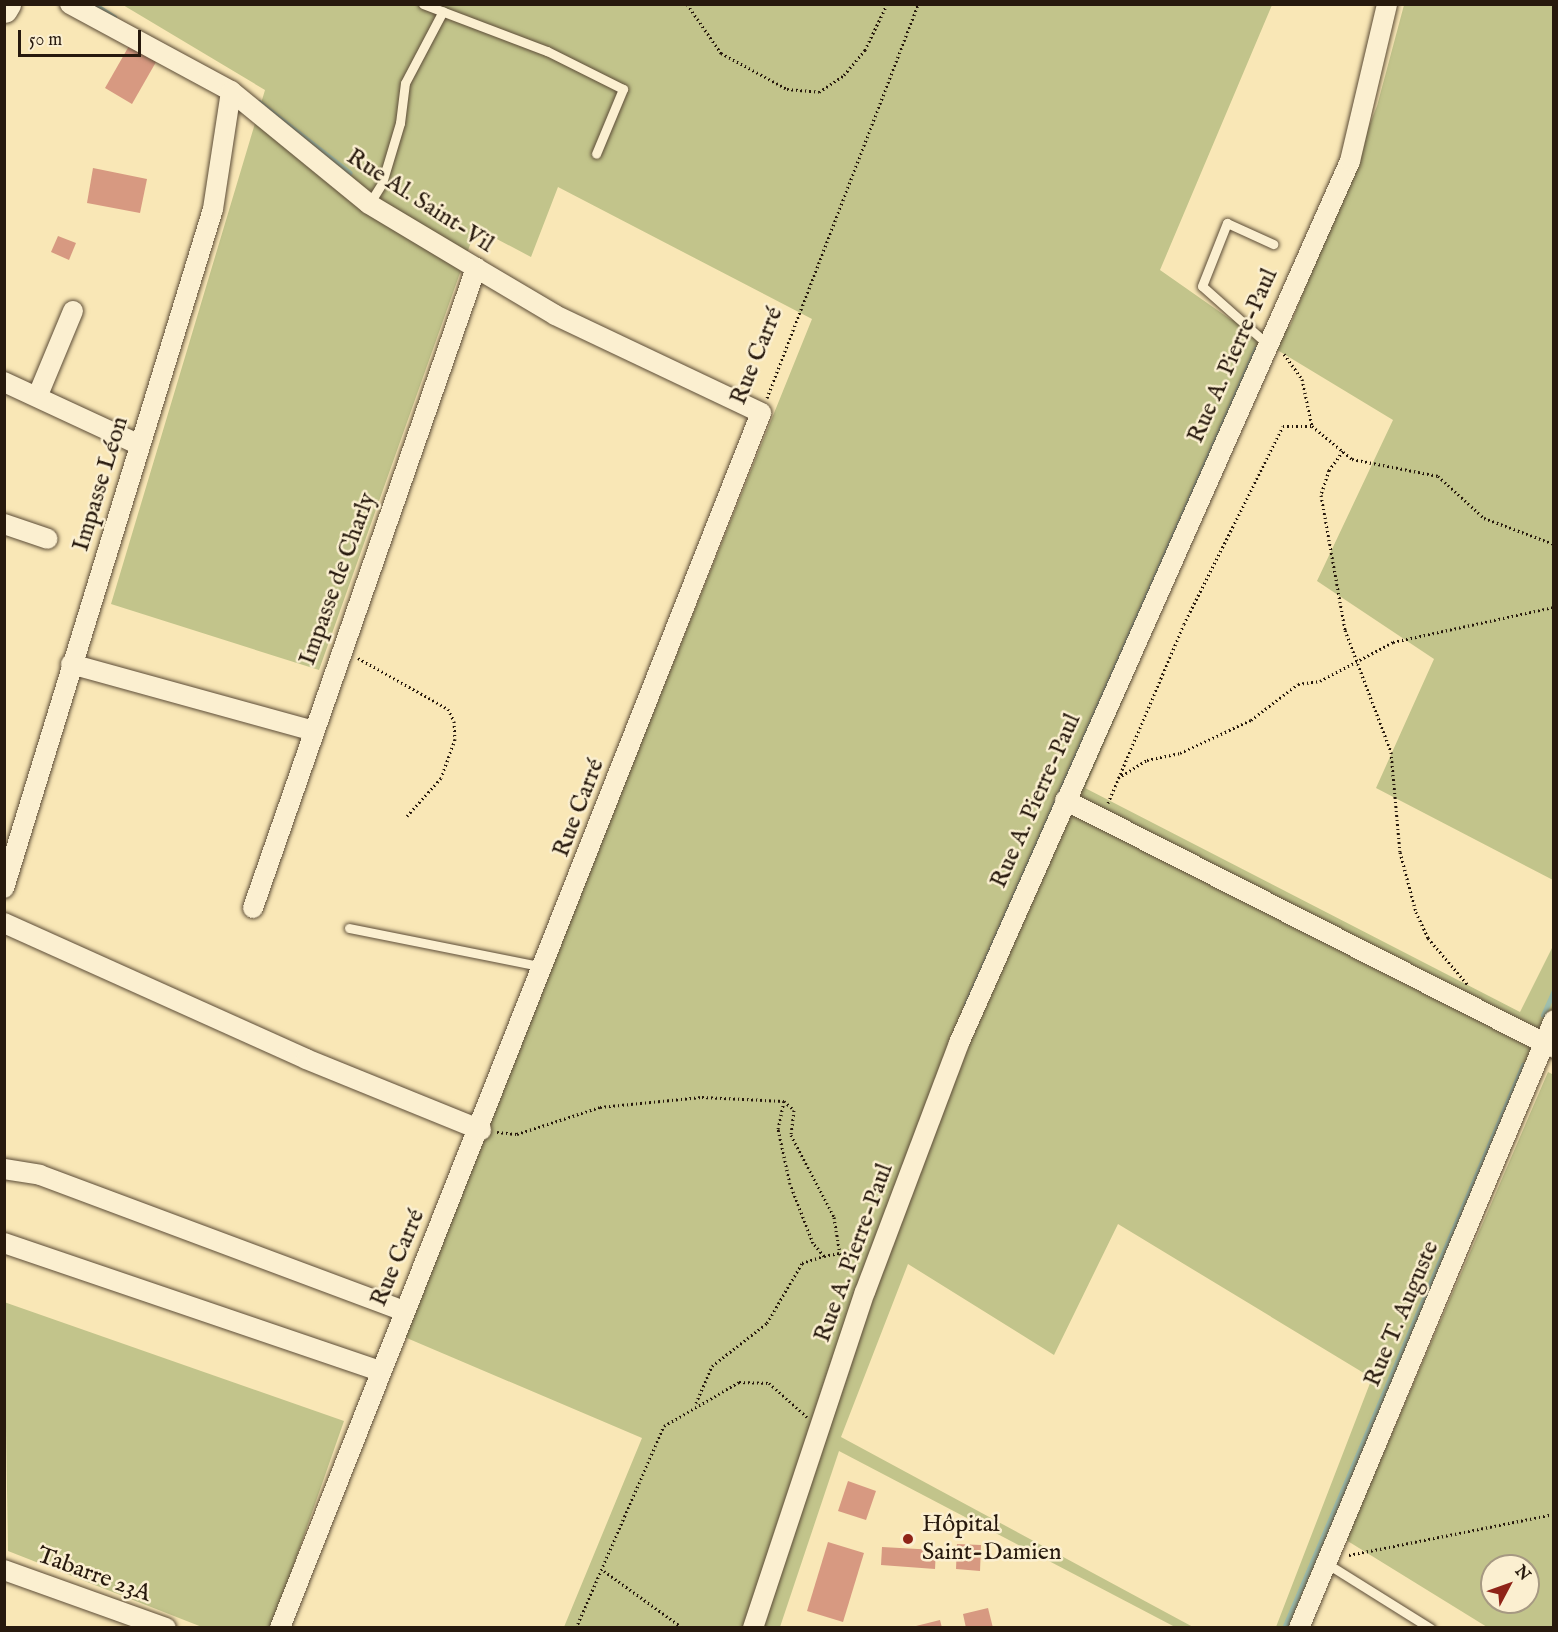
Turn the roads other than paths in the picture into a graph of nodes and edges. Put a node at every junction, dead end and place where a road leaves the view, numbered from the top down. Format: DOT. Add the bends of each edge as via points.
graph roads {
  1 [pos="7,4"];
  2 [pos="70,4"];
  3 [pos="423,4"];
  4 [pos="1387,4"];
  5 [pos="4,9"];
  6 [pos="443,11"];
  7 [pos="231,92"];
  8 [pos="596,154"];
  9 [pos="369,204"];
  10 [pos="1273,244"];
  11 [pos="476,268"];
  12 [pos="73,311"];
  13 [pos="1265,342"];
  14 [pos="4,382"];
  15 [pos="38,395"];
  16 [pos="761,412"];
  17 [pos="140,445"];
  18 [pos="4,524"];
  19 [pos="48,539"];
  20 [pos="71,664"];
  21 [pos="311,730"];
  22 [pos="1065,800"];
  23 [pos="4,888"];
  24 [pos="252,908"];
  25 [pos="4,924"];
  26 [pos="349,928"];
  27 [pos="544,967"];
  28 [pos="1554,1020"];
  29 [pos="1548,1046"];
  30 [pos="481,1130"];
  31 [pos="4,1169"];
  32 [pos="4,1243"];
  33 [pos="402,1310"];
  34 [pos="380,1371"];
  35 [pos="1328,1559"];
  36 [pos="4,1570"];
  37 [pos="166,1628"];
  38 [pos="280,1628"];
  39 [pos="753,1628"];
  40 [pos="1299,1628"];
  41 [pos="1430,1628"];
  1 -- 5 [label="main road"];
  2 -- 7 [label="street, Rue Al. Saint-Vil"];
  3 -- 6 [label="lane"];
  4 -- 13 [label="street, Rue A. Pierre-Paul" via="1350,160"];
  6 -- 8 [label="lane" via="623,89"];
  6 -- 9 [label="lane" via="405,83 400,123 382,183"];
  7 -- 9 [label="street, Rue Al. Saint-Vil"];
  7 -- 17 [label="street, Impasse Léon" via="213,209"];
  9 -- 11 [label="street, Rue Al. Saint-Vil"];
  10 -- 13 [label="lane" via="1227,223 1202,286"];
  11 -- 16 [label="street, Rue Al. Saint-Vil" via="555,315"];
  11 -- 21 [label="street, Impasse de Charly"];
  12 -- 15 [label="street"];
  13 -- 22 [label="street, Rue A. Pierre-Paul"];
  14 -- 15 [label="street"];
  15 -- 17 [label="street"];
  16 -- 27 [label="street, Rue Carré"];
  17 -- 20 [label="street, Impasse Léon"];
  18 -- 19 [label="street"];
  20 -- 21 [label="street"];
  20 -- 23 [label="street, Impasse Léon"];
  21 -- 24 [label="street, Impasse de Charly"];
  22 -- 29 [label="street"];
  22 -- 39 [label="street, Rue A. Pierre-Paul" via="959,1043 865,1292"];
  25 -- 30 [label="street" via="306,1059"];
  26 -- 27 [label="lane"];
  27 -- 30 [label="street, Rue Carré"];
  28 -- 29 [label="street, Rue T. Auguste"];
  29 -- 35 [label="street, Rue T. Auguste"];
  30 -- 33 [label="street, Rue Carré"];
  31 -- 33 [label="street" via="40,1174"];
  32 -- 34 [label="street"];
  33 -- 34 [label="street, Rue Carré"];
  34 -- 38 [label="street, Rue Carré"];
  35 -- 40 [label="street, Rue T. Auguste"];
  35 -- 41 [label="lane"];
  36 -- 37 [label="street, Tabarre 23A"];
}
